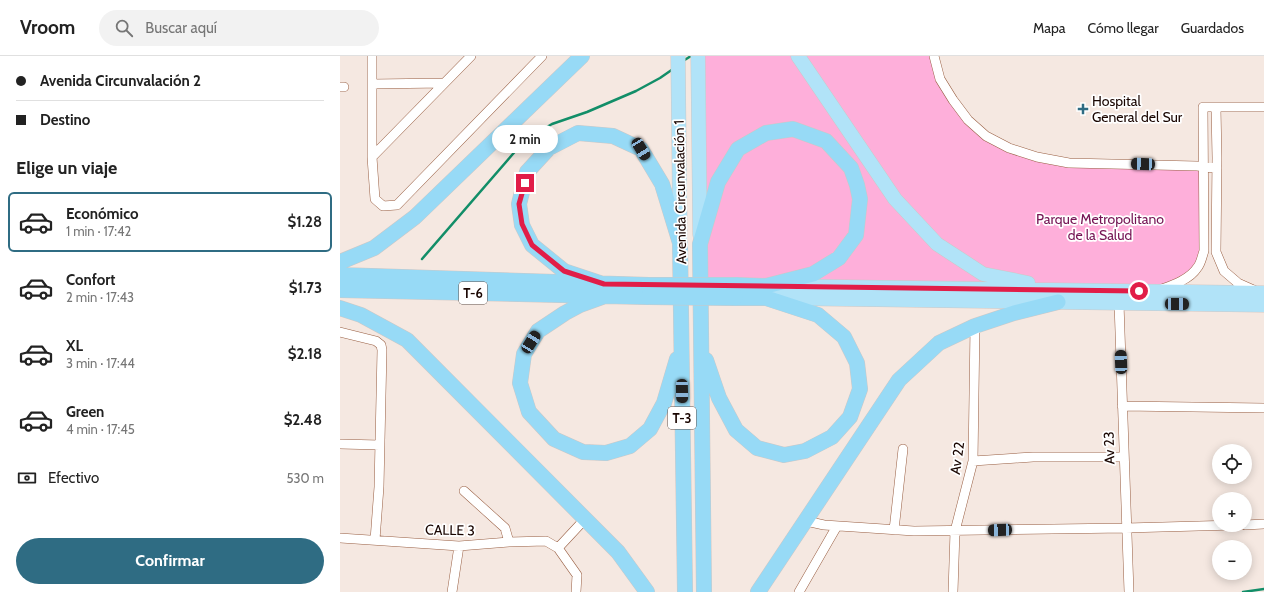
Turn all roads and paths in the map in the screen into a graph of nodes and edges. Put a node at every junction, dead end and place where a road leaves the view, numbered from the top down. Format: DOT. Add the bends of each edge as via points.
graph roads {
  1 [pos="372,56"];
  2 [pos="471,56"];
  3 [pos="542,56"];
  4 [pos="582,56"];
  5 [pos="698,56"];
  6 [pos="798,56"];
  7 [pos="934,56"];
  8 [pos="678,62"];
  9 [pos="444,83"];
  10 [pos="372,84"];
  11 [pos="1264,107"];
  12 [pos="1216,108"];
  13 [pos="372,157"];
  14 [pos="1204,167"];
  15 [pos="1217,168"];
  16 [pos="680,243"];
  17 [pos="700,244"];
  18 [pos="340,262"];
  19 [pos="340,275"];
  20 [pos="340,290"];
  21 [pos="604,290"];
  22 [pos="1155,291"];
  23 [pos="766,292"];
  24 [pos="1059,296"];
  25 [pos="1263,297"];
  26 [pos="1119,303"];
  27 [pos="340,308"];
  28 [pos="975,326"];
  29 [pos="340,332"];
  30 [pos="681,344"];
  31 [pos="701,346"];
  32 [pos="1122,406"];
  33 [pos="1264,408"];
  34 [pos="340,444"];
  35 [pos="380,444"];
  36 [pos="903,449"];
  37 [pos="1124,457"];
  38 [pos="973,461"];
  39 [pos="464,491"];
  40 [pos="585,519"];
  41 [pos="806,521"];
  42 [pos="1264,524"];
  43 [pos="1252,525"];
  44 [pos="837,526"];
  45 [pos="1212,526"];
  46 [pos="1126,528"];
  47 [pos="894,530"];
  48 [pos="955,531"];
  49 [pos="340,538"];
  50 [pos="375,540"];
  51 [pos="508,542"];
  52 [pos="459,546"];
  53 [pos="558,548"];
  54 [pos="452,592"];
  55 [pos="576,592"];
  56 [pos="647,592"];
  57 [pos="685,592"];
  58 [pos="704,592"];
  59 [pos="758,592"];
  60 [pos="799,592"];
  61 [pos="953,592"];
  62 [pos="1129,592"];
  1 -- 10 [label="street"];
  2 -- 9 [label="street"];
  3 -- 13 [label="street" via="397,205 383,206 375,199"];
  4 -- 18 [label="highway" via="415,217 374,248"];
  5 -- 17 [label="main road, Avenida Circunvalación 1 / T-3"];
  6 -- 24 [label="main road" via="895,199 937,244 983,274"];
  7 -- 14 [label="street" via="940,79 968,120 986,136 1009,148 1069,163"];
  8 -- 16 [label="main road, Avenida Circunvalación 1 / T-3"];
  9 -- 10 [label="street"];
  9 -- 13 [label="street"];
  10 -- 13 [label="street"];
  11 -- 12 [label="street"];
  12 -- 14 [label="street" via="1203,107"];
  12 -- 15 [label="street"];
  14 -- 15 [label="street"];
  14 -- 22 [label="street" via="1204,250 1198,268 1175,284"];
  15 -- 25 [label="street" via="1216,252 1224,271"];
  16 -- 21 [label="highway" via="662,184 641,149 613,136 578,133 549,148 527,172 519,204 522,224 532,245 564,271"];
  16 -- 30 [label="highway, Avenida Circunvalación 1 / T-3"];
  17 -- 23 [label="highway" via="718,182 738,150 766,133 793,129 826,141 851,168 855,179 860,199 856,235 839,258 813,274"];
  17 -- 31 [label="highway, Avenida Circunvalación 1 / T-3"];
  19 -- 21 [label="highway, T-6"];
  20 -- 21 [label="highway, T-6"];
  21 -- 23 [label="highway, T-6, bridge"];
  21 -- 30 [label="highway" via="538,331 524,354 520,383 529,412 554,440 583,452 606,453 630,446 650,429 664,403"];
  22 -- 24 [label="main road, T-6"];
  22 -- 25 [label="main road, T-6"];
  23 -- 24 [label="main road, T-6"];
  23 -- 31 [label="highway" via="818,315 844,337 857,363 860,389 850,417 832,437 805,451 784,455 757,448 736,430 718,398"];
  24 -- 26 [label="main road, T-6"];
  24 -- 28 [label="highway"];
  25 -- 26 [label="main road, T-6"];
  26 -- 32 [label="street, Av 23"];
  27 -- 40 [label="highway" via="361,315 407,340"];
  28 -- 38 [label="street, Av 22"];
  28 -- 41 [label="highway" via="939,343 899,380"];
  29 -- 35 [label="street" via="376,341 381,345"];
  30 -- 57 [label="highway, Avenida Circunvalación 1 / T-3"];
  31 -- 58 [label="highway, Avenida Circunvalación 1 / T-3"];
  32 -- 33 [label="street"];
  32 -- 37 [label="street, Av 23"];
  34 -- 35 [label="street"];
  35 -- 50 [label="street"];
  36 -- 47 [label="street"];
  37 -- 38 [label="street" via="1033,457"];
  37 -- 46 [label="street, Av 23"];
  38 -- 48 [label="street, Av 22"];
  39 -- 51 [label="street" via="505,528"];
  40 -- 53 [label="street"];
  40 -- 56 [label="highway" via="618,552"];
  41 -- 44 [label="street"];
  41 -- 59 [label="highway"];
  42 -- 43 [label="street"];
  44 -- 47 [label="street"];
  44 -- 60 [label="street"];
  45 -- 46 [label="street"];
  46 -- 48 [label="street"];
  46 -- 62 [label="street, Av 23"];
  47 -- 48 [label="street"];
  48 -- 61 [label="street, Av 22"];
  49 -- 50 [label="street, CALLE 3"];
  50 -- 52 [label="street, CALLE 3"];
  51 -- 52 [label="street, CALLE 3"];
  51 -- 53 [label="street, CALLE 3" via="546,542"];
  52 -- 54 [label="street"];
  53 -- 55 [label="street" via="577,575"];
}
